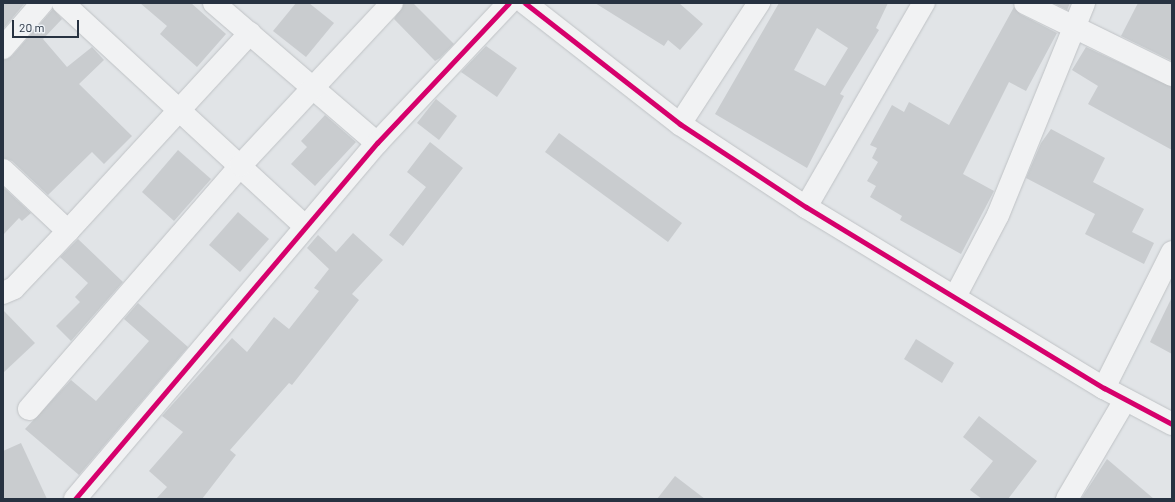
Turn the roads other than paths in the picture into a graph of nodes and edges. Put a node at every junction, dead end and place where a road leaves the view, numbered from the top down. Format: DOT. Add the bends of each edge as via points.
graph roads {
  1 [pos="42,3"];
  2 [pos="63,3"];
  3 [pos="214,3"];
  4 [pos="392,3"];
  5 [pos="509,3"];
  6 [pos="525,3"];
  7 [pos="758,3"];
  8 [pos="924,3"];
  9 [pos="1025,3"];
  10 [pos="1084,3"];
  11 [pos="1074,28"];
  12 [pos="250,33"];
  13 [pos="3,48"];
  14 [pos="1172,75"];
  15 [pos="313,86"];
  16 [pos="180,112"];
  17 [pos="680,124"];
  18 [pos="377,143"];
  19 [pos="241,165"];
  20 [pos="3,170"];
  21 [pos="806,207"];
  22 [pos="305,226"];
  23 [pos="68,231"];
  24 [pos="1172,252"];
  25 [pos="3,293"];
  26 [pos="956,295"];
  27 [pos="1104,388"];
  28 [pos="1125,400"];
  29 [pos="29,409"];
  30 [pos="1172,424"];
  31 [pos="75,499"];
  32 [pos="1067,499"];
  1 -- 13 [label="street"];
  2 -- 16 [label="street"];
  3 -- 12 [label="street"];
  4 -- 15 [label="street"];
  5 -- 18 [label="street"];
  6 -- 17 [label="street"];
  7 -- 17 [label="street"];
  8 -- 21 [label="street"];
  9 -- 11 [label="street"];
  10 -- 11 [label="street"];
  11 -- 14 [label="street"];
  11 -- 26 [label="street" via="998,215"];
  12 -- 15 [label="street"];
  12 -- 16 [label="street"];
  15 -- 18 [label="street"];
  15 -- 19 [label="street"];
  16 -- 19 [label="street"];
  16 -- 23 [label="street"];
  17 -- 21 [label="street"];
  18 -- 22 [label="street"];
  19 -- 22 [label="street"];
  19 -- 29 [label="street"];
  20 -- 23 [label="street"];
  21 -- 26 [label="street"];
  22 -- 31 [label="street"];
  23 -- 25 [label="street" via="14,288"];
  24 -- 27 [label="street"];
  26 -- 27 [label="street"];
  27 -- 28 [label="street"];
  28 -- 30 [label="street"];
  28 -- 32 [label="street"];
}
